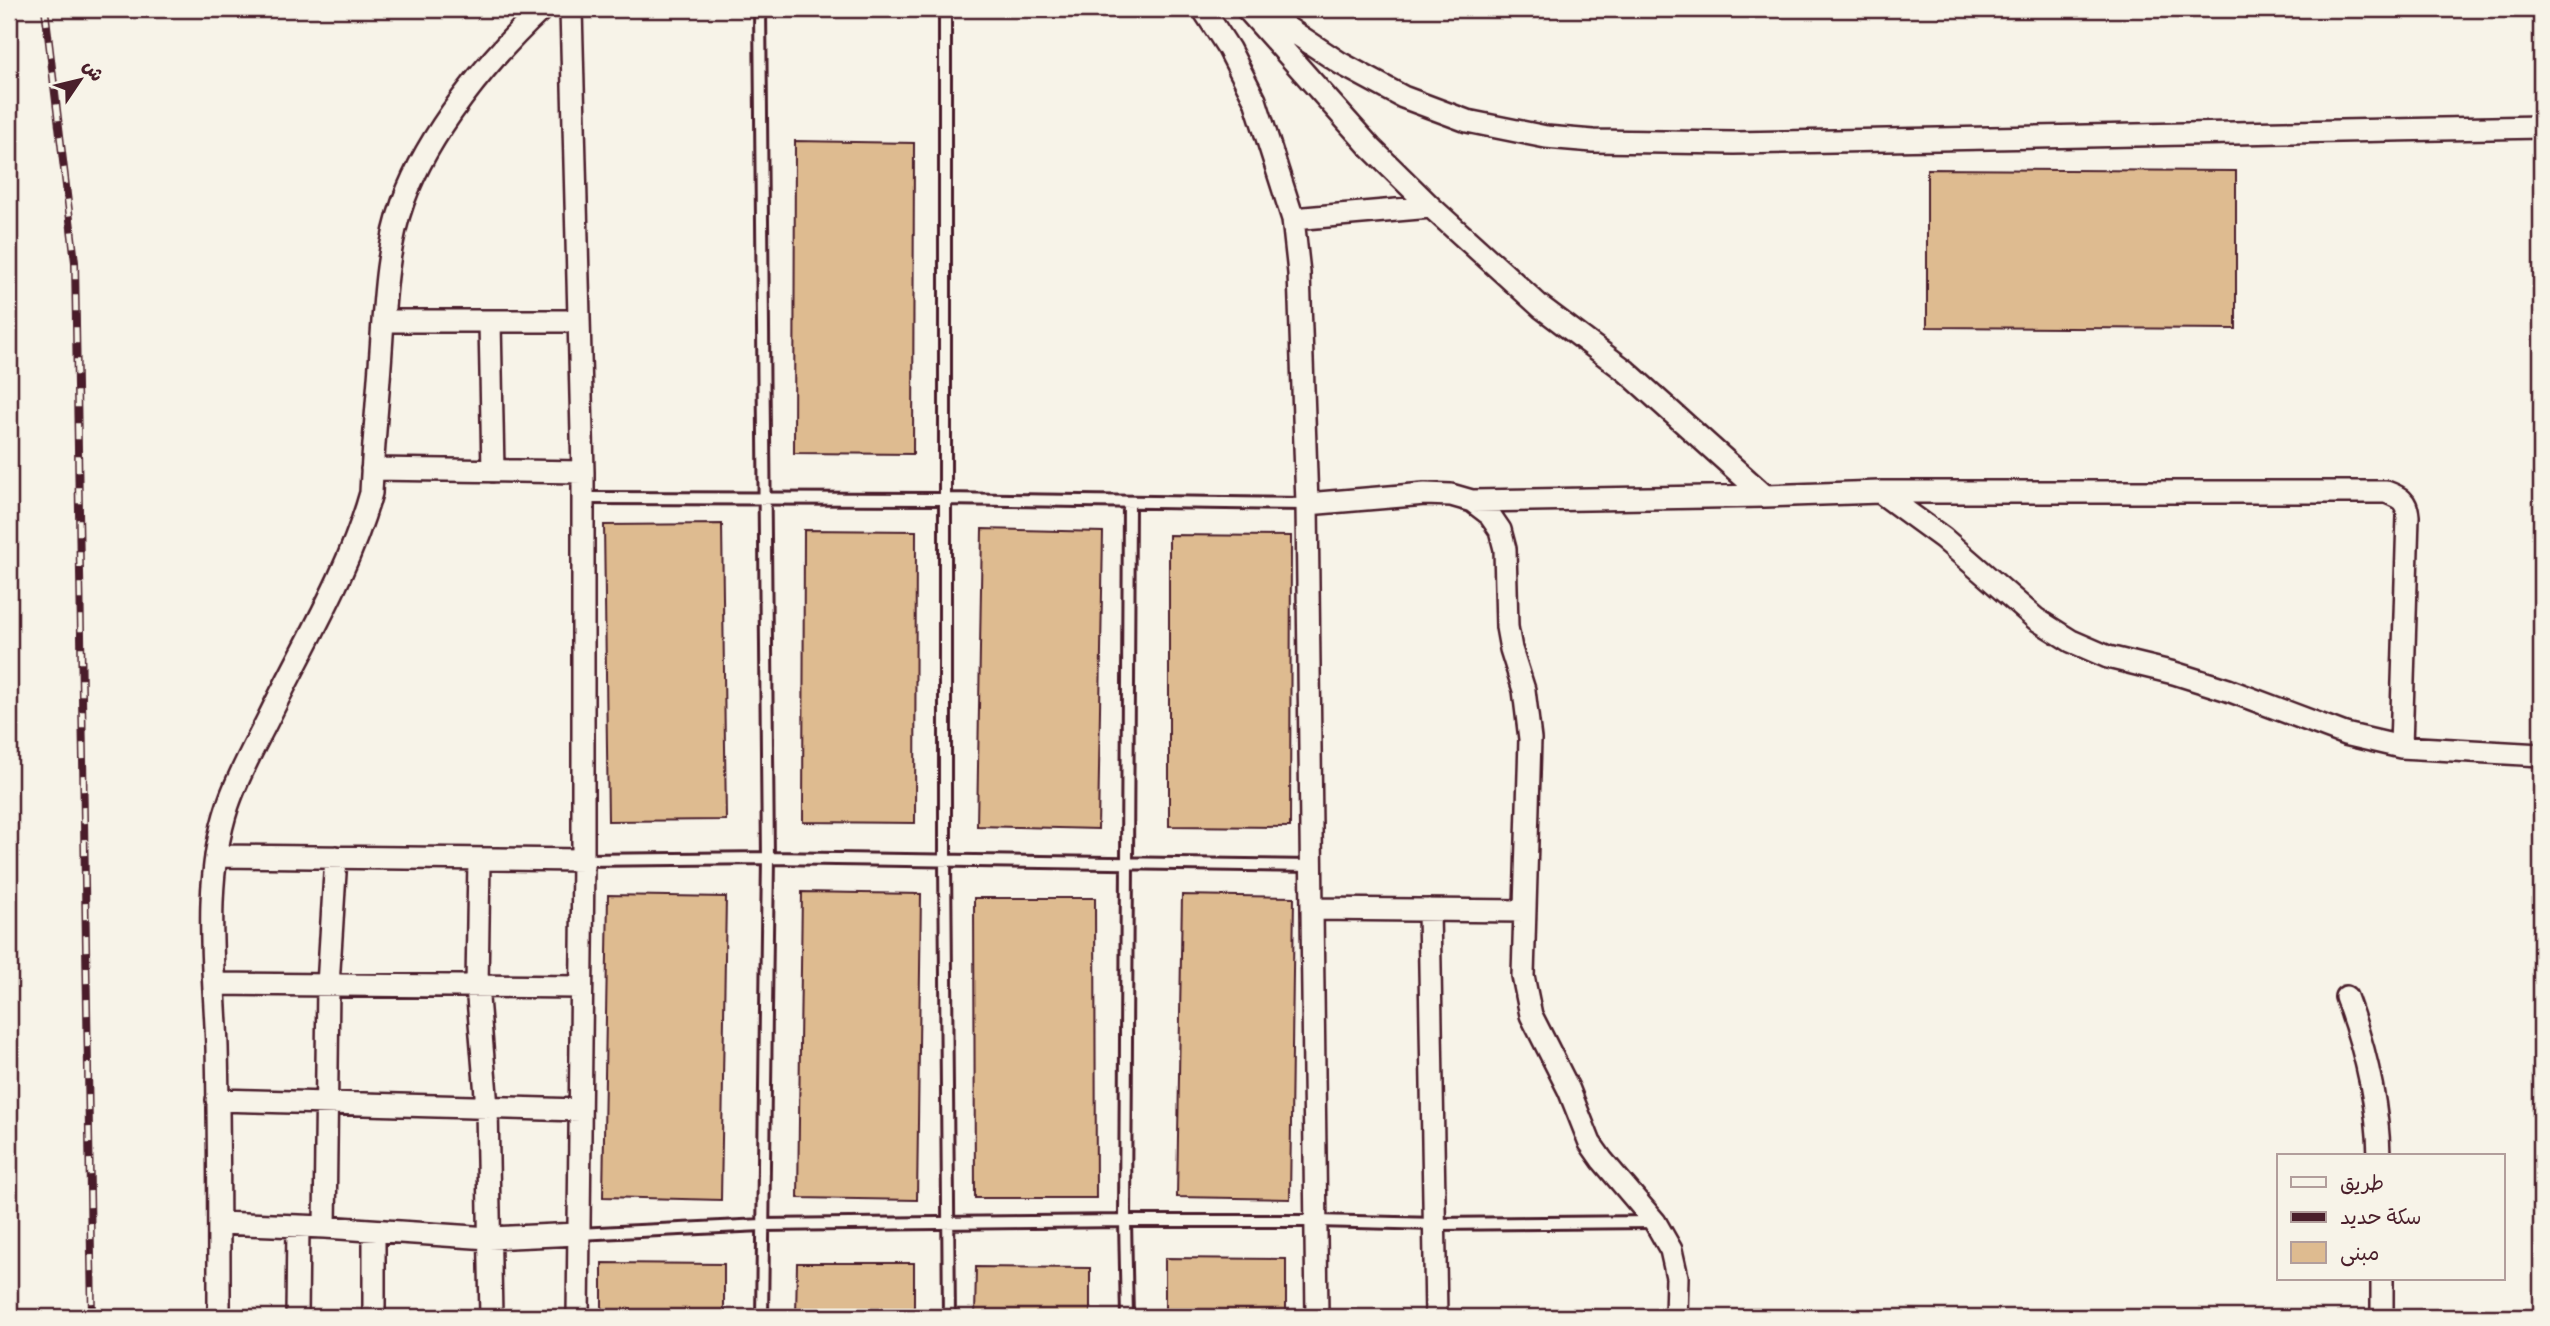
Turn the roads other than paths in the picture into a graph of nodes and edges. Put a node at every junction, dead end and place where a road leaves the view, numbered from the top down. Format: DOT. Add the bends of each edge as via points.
graph roads {
  1 [pos="542,9"];
  2 [pos="571,9"];
  3 [pos="760,9"];
  4 [pos="945,9"];
  5 [pos="1203,9"];
  6 [pos="1247,9"];
  7 [pos="1259,9"];
  8 [pos="2541,127"];
  9 [pos="1431,207"];
  10 [pos="1293,219"];
  11 [pos="383,321"];
  12 [pos="579,321"];
  13 [pos="490,322"];
  14 [pos="372,469"];
  15 [pos="493,471"];
  16 [pos="583,472"];
  17 [pos="1880,492"];
  18 [pos="1765,496"];
  19 [pos="583,498"];
  20 [pos="944,499"];
  21 [pos="764,500"];
  22 [pos="1472,501"];
  23 [pos="1129,503"];
  24 [pos="1307,504"];
  25 [pos="2402,747"];
  26 [pos="2541,755"];
  27 [pos="216,856"];
  28 [pos="336,858"];
  29 [pos="768,858"];
  30 [pos="479,859"];
  31 [pos="583,860"];
  32 [pos="945,862"];
  33 [pos="1128,863"];
  34 [pos="1311,866"];
  35 [pos="1312,909"];
  36 [pos="1429,910"];
  37 [pos="1525,911"];
  38 [pos="214,984"];
  39 [pos="328,985"];
  40 [pos="477,986"];
  41 [pos="581,987"];
  42 [pos="2346,997"];
  43 [pos="217,1100"];
  44 [pos="327,1102"];
  45 [pos="487,1107"];
  46 [pos="580,1110"];
  47 [pos="2379,1154"];
  48 [pos="1125,1221"];
  49 [pos="1316,1221"];
  50 [pos="1655,1222"];
  51 [pos="219,1223"];
  52 [pos="947,1224"];
  53 [pos="1436,1224"];
  54 [pos="762,1225"];
  55 [pos="298,1226"];
  56 [pos="324,1227"];
  57 [pos="374,1232"];
  58 [pos="578,1234"];
  59 [pos="489,1238"];
  60 [pos="2382,1280"];
  61 [pos="219,1317"];
  62 [pos="297,1317"];
  63 [pos="374,1317"];
  64 [pos="491,1317"];
  65 [pos="578,1317"];
  66 [pos="762,1317"];
  67 [pos="948,1317"];
  68 [pos="1127,1317"];
  69 [pos="1317,1317"];
  70 [pos="1436,1317"];
  71 [pos="1676,1317"];
  72 [pos="2382,1317"];
  1 -- 11 [label="street" via="504,47 421,160 393,240"];
  2 -- 12 [label="street"];
  3 -- 21 [label="lane"];
  4 -- 20 [label="lane"];
  5 -- 10 [label="street" via="1255,100"];
  6 -- 9 [label="street" via="1370,148"];
  7 -- 8 [label="street" via="1340,63 1404,97 1467,121 1546,137 1734,143"];
  9 -- 10 [label="street"];
  9 -- 18 [label="street" via="1547,312 1626,371"];
  10 -- 24 [label="street"];
  11 -- 13 [label="street"];
  11 -- 14 [label="street"];
  12 -- 13 [label="street"];
  12 -- 16 [label="street"];
  13 -- 15 [label="street"];
  14 -- 15 [label="street"];
  14 -- 27 [label="street" via="364,518 249,756 228,806"];
  15 -- 16 [label="street"];
  16 -- 19 [label="street"];
  17 -- 18 [label="street"];
  17 -- 25 [label="street" via="1943,538 2036,619 2080,645 2228,690 2345,734"];
  17 -- 25 [label="street" via="2386,492 2402,499 2408,516"];
  18 -- 22 [label="street"];
  19 -- 21 [label="lane"];
  19 -- 31 [label="street"];
  20 -- 21 [label="lane"];
  20 -- 23 [label="lane"];
  20 -- 32 [label="lane"];
  21 -- 29 [label="lane"];
  22 -- 24 [label="street" via="1425,494"];
  22 -- 37 [label="street" via="1489,514 1503,540 1507,627 1528,713"];
  23 -- 24 [label="lane"];
  23 -- 33 [label="lane"];
  24 -- 34 [label="street"];
  25 -- 26 [label="street"];
  27 -- 28 [label="street"];
  27 -- 38 [label="street" via="211,893"];
  28 -- 30 [label="street"];
  28 -- 39 [label="street"];
  29 -- 31 [label="lane"];
  29 -- 32 [label="lane"];
  29 -- 54 [label="lane"];
  30 -- 31 [label="street"];
  30 -- 40 [label="street"];
  31 -- 41 [label="street"];
  32 -- 33 [label="lane"];
  32 -- 52 [label="lane"];
  33 -- 34 [label="lane"];
  33 -- 48 [label="lane"];
  34 -- 35 [label="street"];
  35 -- 36 [label="street"];
  35 -- 49 [label="street"];
  36 -- 37 [label="street"];
  36 -- 53 [label="street"];
  37 -- 50 [label="street" via="1523,976 1536,1030 1569,1090 1590,1143"];
  38 -- 39 [label="street"];
  38 -- 43 [label="street"];
  39 -- 40 [label="street"];
  39 -- 44 [label="street"];
  40 -- 41 [label="street"];
  40 -- 45 [label="street"];
  41 -- 46 [label="street"];
  42 -- 47 [label="street" via="2367,1065"];
  43 -- 44 [label="street"];
  43 -- 51 [label="street"];
  44 -- 45 [label="street"];
  44 -- 56 [label="street"];
  45 -- 46 [label="street"];
  45 -- 59 [label="street"];
  46 -- 58 [label="street"];
  48 -- 49 [label="lane"];
  48 -- 52 [label="lane"];
  48 -- 68 [label="lane"];
  49 -- 53 [label="lane"];
  49 -- 69 [label="street"];
  50 -- 53 [label="lane"];
  50 -- 71 [label="street" via="1675,1264"];
  51 -- 55 [label="street"];
  51 -- 61 [label="street"];
  52 -- 54 [label="lane"];
  52 -- 67 [label="lane"];
  53 -- 70 [label="street"];
  54 -- 58 [label="lane"];
  54 -- 66 [label="lane"];
  55 -- 56 [label="street"];
  55 -- 62 [label="street"];
  56 -- 57 [label="street"];
  57 -- 59 [label="street"];
  57 -- 63 [label="street"];
  58 -- 59 [label="street"];
  58 -- 65 [label="street"];
  59 -- 64 [label="street"];
  60 -- 72 [label="street"];
}
